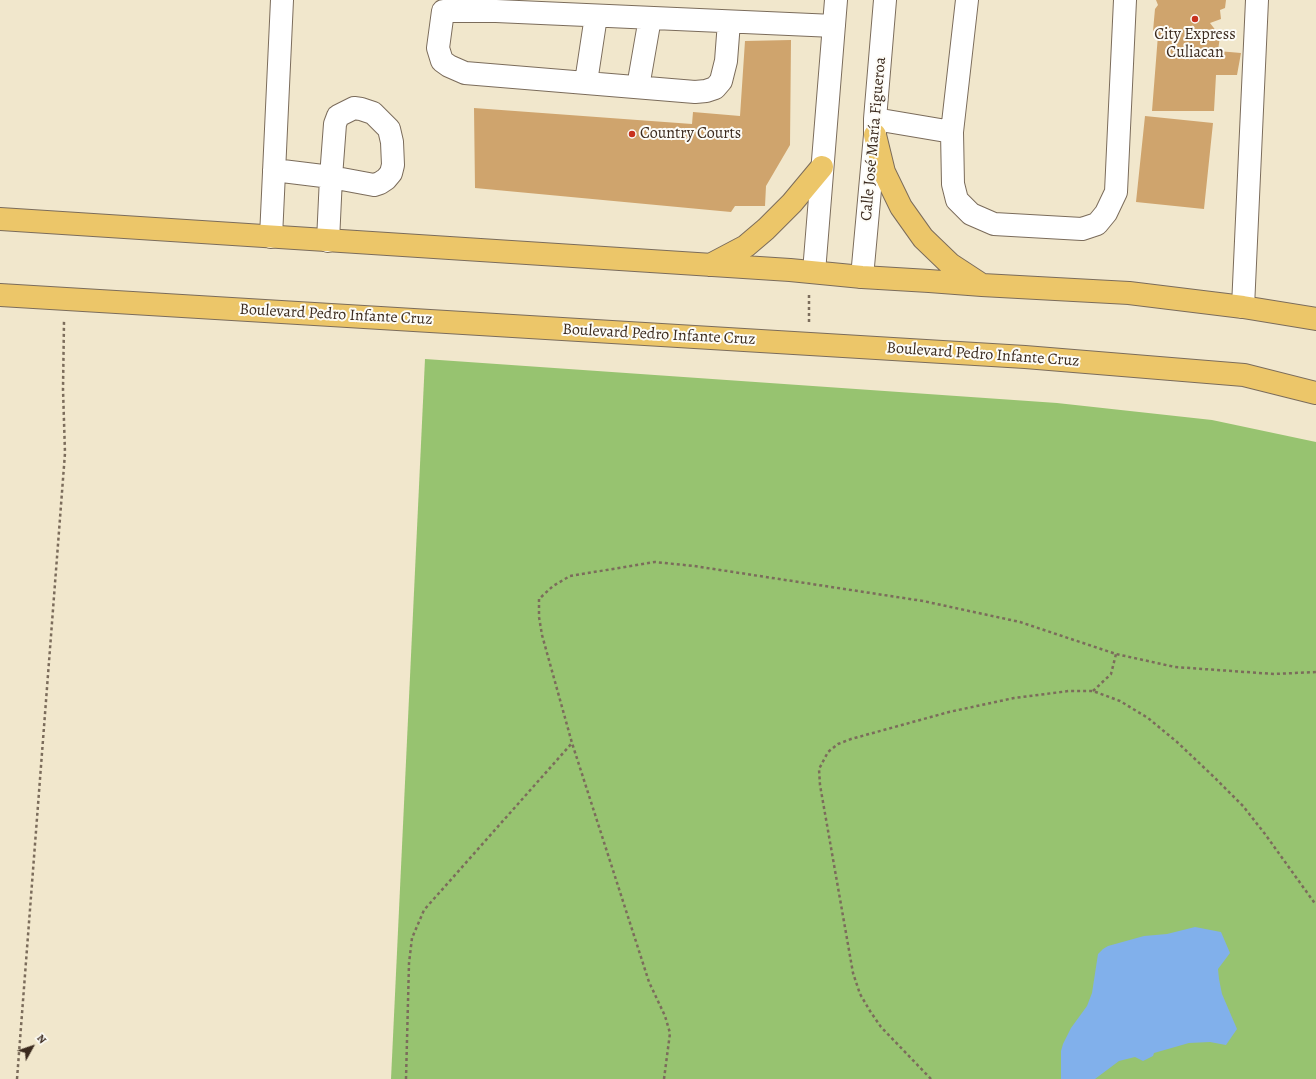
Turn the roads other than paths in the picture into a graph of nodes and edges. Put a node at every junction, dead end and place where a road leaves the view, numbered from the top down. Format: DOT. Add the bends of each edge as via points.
graph roads {
  1 [pos="282,0"];
  2 [pos="296,0"];
  3 [pos="836,0"];
  4 [pos="885,0"];
  5 [pos="967,0"];
  6 [pos="1125,0"];
  7 [pos="1257,0"];
  8 [pos="496,5"];
  9 [pos="443,6"];
  10 [pos="596,16"];
  11 [pos="650,18"];
  12 [pos="729,22"];
  13 [pos="834,26"];
  14 [pos="281,29"];
  15 [pos="586,82"];
  16 [pos="638,87"];
  17 [pos="875,127"];
  18 [pos="952,132"];
  19 [pos="822,167"];
  20 [pos="274,170"];
  21 [pos="0,219"];
  22 [pos="271,237"];
  23 [pos="328,241"];
  24 [pos="710,265"];
  25 [pos="812,272"];
  26 [pos="862,277"];
  27 [pos="982,285"];
  28 [pos="0,295"];
  29 [pos="1243,307"];
  30 [pos="1316,319"];
  31 [pos="1316,393"];
  1 -- 14 [label="street"];
  2 -- 14 [label="street"];
  3 -- 13 [label="street"];
  4 -- 17 [label="street, Calle José María Figueroa"];
  5 -- 18 [label="street"];
  6 -- 18 [label="street" via="1116,192 1106,213 1097,224 1082,229 994,224 971,214 957,200 953,184"];
  7 -- 29 [label="street"];
  8 -- 9 [label="street"];
  8 -- 10 [label="street"];
  9 -- 15 [label="street" via="438,48 442,61 448,66 472,74"];
  10 -- 11 [label="street"];
  10 -- 15 [label="street"];
  11 -- 12 [label="street"];
  11 -- 16 [label="street"];
  12 -- 13 [label="street"];
  12 -- 16 [label="street" via="726,61 721,81 716,88 695,92"];
  13 -- 19 [label="street"];
  14 -- 20 [label="street"];
  15 -- 16 [label="street"];
  17 -- 18 [label="street"];
  17 -- 26 [label="street, Calle José María Figueroa"];
  17 -- 27 [label="highway" via="884,172 900,207 922,238 950,264"];
  19 -- 24 [label="highway" via="766,229 746,246"];
  19 -- 25 [label="street"];
  20 -- 22 [label="street"];
  20 -- 23 [label="street" via="331,176"];
  21 -- 22 [label="highway"];
  22 -- 23 [label="highway"];
  23 -- 24 [label="highway"];
  24 -- 25 [label="highway"];
  25 -- 26 [label="highway"];
  26 -- 27 [label="highway"];
  27 -- 29 [label="highway" via="1129,293"];
  28 -- 31 [label="highway, Boulevard Pedro Infante Cruz" via="1025,357 1244,375"];
  29 -- 30 [label="highway"];
}
